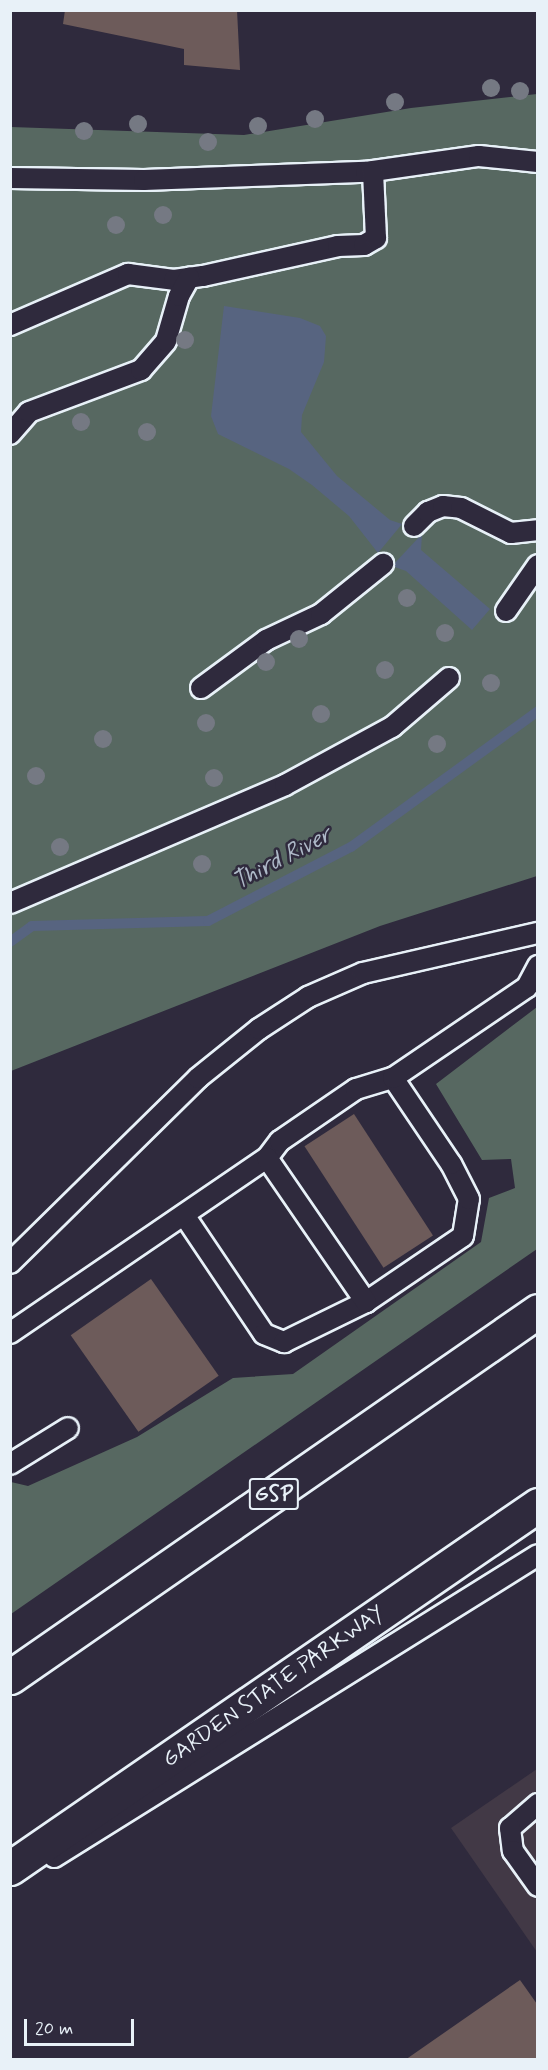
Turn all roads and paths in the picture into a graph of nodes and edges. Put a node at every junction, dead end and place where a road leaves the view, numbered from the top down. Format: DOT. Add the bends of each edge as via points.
graph roads {
  1 [pos="537,162"];
  2 [pos="373,171"];
  3 [pos="10,178"];
  4 [pos="189,278"];
  5 [pos="10,326"];
  6 [pos="10,434"];
  7 [pos="414,526"];
  8 [pos="537,530"];
  9 [pos="382,564"];
  10 [pos="537,565"];
  11 [pos="506,610"];
  12 [pos="449,678"];
  13 [pos="201,688"];
  14 [pos="10,903"];
  15 [pos="537,933"];
  16 [pos="537,966"];
  17 [pos="393,1078"];
  18 [pos="267,1158"];
  19 [pos="184,1215"];
  20 [pos="10,1263"];
  21 [pos="366,1302"];
  22 [pos="537,1311"];
  23 [pos="10,1333"];
  24 [pos="68,1428"];
  25 [pos="10,1464"];
  26 [pos="537,1506"];
  27 [pos="537,1555"];
  28 [pos="10,1677"];
  29 [pos="537,1804"];
  30 [pos="10,1868"];
  31 [pos="10,1884"];
  32 [pos="537,1886"];
  1 -- 2 [label="lane" via="479,156"];
  2 -- 3 [label="lane" via="155,180"];
  2 -- 4 [label="lane" via="376,238 364,245 338,246"];
  4 -- 5 [label="lane" via="128,274"];
  4 -- 6 [label="lane" via="179,296 166,341 141,370 29,412"];
  7 -- 8 [label="lane" via="428,512 443,506 461,508 511,533"];
  9 -- 13 [label="lane" via="321,614 266,640"];
  10 -- 11 [label="lane"];
  12 -- 14 [label="lane" via="392,727 295,780"];
  15 -- 20 [label="lane" via="363,973 308,996 198,1078"];
  16 -- 17 [label="lane" via="526,987"];
  17 -- 18 [label="lane" via="356,1089 280,1141"];
  17 -- 21 [label="lane" via="451,1164 469,1199 463,1236"];
  18 -- 19 [label="lane"];
  18 -- 21 [label="lane"];
  19 -- 21 [label="lane" via="264,1334 284,1342"];
  19 -- 23 [label="lane"];
  22 -- 28 [label="highway, GSP"];
  24 -- 25 [label="lane"];
  26 -- 30 [label="highway, GARDEN STATE PARKWAY"];
  27 -- 31 [label="lane"];
  29 -- 32 [label="lane" via="510,1828 513,1851"];
}
